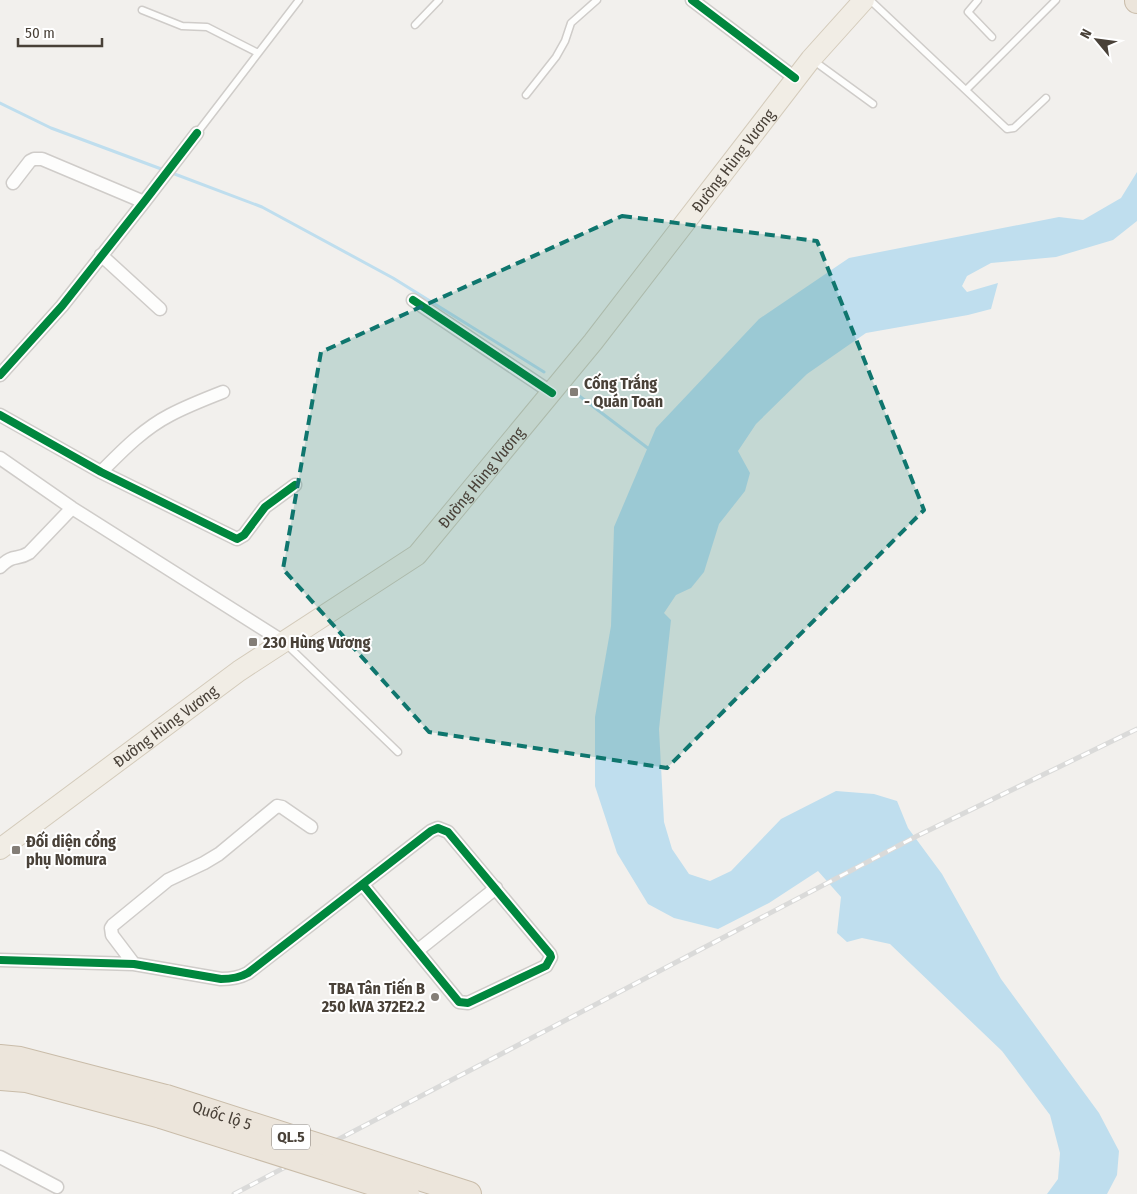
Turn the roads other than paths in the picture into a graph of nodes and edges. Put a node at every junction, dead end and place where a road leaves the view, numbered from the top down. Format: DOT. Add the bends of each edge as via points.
graph roads {
  1 [pos="299,0"];
  2 [pos="439,0"];
  3 [pos="597,0"];
  4 [pos="692,0"];
  5 [pos="864,0"];
  6 [pos="870,0"];
  7 [pos="1056,0"];
  8 [pos="976,1"];
  9 [pos="142,10"];
  10 [pos="415,25"];
  11 [pos="992,37"];
  12 [pos="258,53"];
  13 [pos="811,59"];
  14 [pos="795,78"];
  15 [pos="966,90"];
  16 [pos="526,95"];
  17 [pos="1046,98"];
  18 [pos="873,104"];
  19 [pos="197,133"];
  20 [pos="13,183"];
  21 [pos="144,202"];
  22 [pos="101,255"];
  23 [pos="413,300"];
  24 [pos="160,308"];
  25 [pos="0,375"];
  26 [pos="223,392"];
  27 [pos="552,393"];
  28 [pos="0,415"];
  29 [pos="0,458"];
  30 [pos="101,472"];
  31 [pos="295,485"];
  32 [pos="72,508"];
  33 [pos="0,567"];
  34 [pos="284,642"];
  35 [pos="398,752"];
  36 [pos="311,827"];
  37 [pos="0,849"];
  38 [pos="363,884"];
  39 [pos="496,888"];
  40 [pos="418,951"];
  41 [pos="0,960"];
  42 [pos="134,964"];
  43 [pos="0,1057"];
  44 [pos="0,1078"];
  45 [pos="163,1106"];
  46 [pos="0,1157"];
  47 [pos="57,1187"];
  48 [pos="410,1188"];
  49 [pos="469,1194"];
  1 -- 12 [label="lane"];
  2 -- 10 [label="lane"];
  3 -- 16 [label="lane" via="571,23 560,50"];
  4 -- 14 [label="street"];
  5 -- 13 [label="main road, Đường Hùng Vương"];
  6 -- 15 [label="lane"];
  7 -- 15 [label="lane"];
  8 -- 11 [label="lane" via="968,12"];
  9 -- 12 [label="lane" via="182,26 206,27"];
  12 -- 19 [label="lane"];
  13 -- 14 [label="main road, Đường Hùng Vương"];
  13 -- 18 [label="lane"];
  14 -- 27 [label="main road, Đường Hùng Vương"];
  15 -- 17 [label="lane" via="1007,129 1014,128"];
  19 -- 21 [label="street"];
  20 -- 21 [label="street" via="30,161 42,159"];
  21 -- 22 [label="street"];
  22 -- 24 [label="street"];
  22 -- 25 [label="street" via="43,330"];
  23 -- 27 [label="street"];
  26 -- 30 [label="street" via="156,424 131,442"];
  27 -- 34 [label="main road, Đường Hùng Vương" via="417,555"];
  28 -- 30 [label="street"];
  29 -- 32 [label="street"];
  30 -- 31 [label="street" via="237,539 244,535 265,507"];
  32 -- 33 [label="street" via="26,556 10,558"];
  32 -- 34 [label="street"];
  34 -- 35 [label="lane"];
  34 -- 37 [label="main road, Đường Hùng Vương" via="239,671"];
  36 -- 42 [label="street" via="277,806 219,854 159,886 111,928 112,935"];
  38 -- 39 [label="street" via="438,828 448,832"];
  38 -- 40 [label="street"];
  38 -- 42 [label="street" via="240,977 221,979"];
  39 -- 40 [label="street"];
  39 -- 40 [label="street" via="550,954 546,966 463,1004 454,998"];
  41 -- 42 [label="street"];
  43 -- 45 [label="highway, Quốc lộ 5 / QL.5" via="20,1059"];
  44 -- 45 [label="highway, Quốc lộ 5 / QL.5"];
  45 -- 48 [label="highway, Quốc lộ 5 / QL.5, bridge"];
  46 -- 47 [label="street"];
  48 -- 49 [label="highway, Quốc lộ 5 / QL.5"];
}
